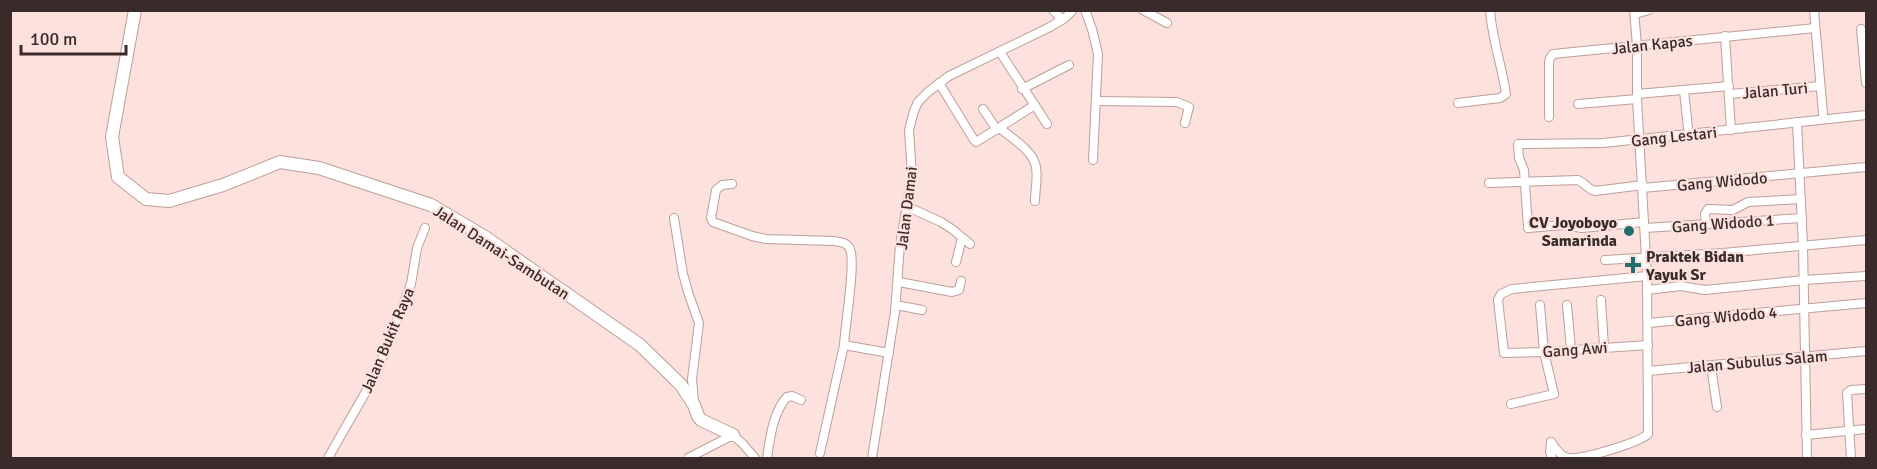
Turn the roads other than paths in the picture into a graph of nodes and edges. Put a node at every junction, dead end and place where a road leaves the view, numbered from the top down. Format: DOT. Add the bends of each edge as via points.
graph roads {
  1 [pos="135,10"];
  2 [pos="1053,10"];
  3 [pos="1072,10"];
  4 [pos="1085,10"];
  5 [pos="1143,10"];
  6 [pos="1490,10"];
  7 [pos="1649,10"];
  8 [pos="1814,10"];
  9 [pos="1634,12"];
  10 [pos="1062,20"];
  11 [pos="1167,23"];
  12 [pos="1815,28"];
  13 [pos="1861,28"];
  14 [pos="1725,36"];
  15 [pos="1637,46"];
  16 [pos="1000,52"];
  17 [pos="1069,65"];
  18 [pos="939,83"];
  19 [pos="1866,83"];
  20 [pos="1820,86"];
  21 [pos="1022,89"];
  22 [pos="1730,90"];
  23 [pos="1684,91"];
  24 [pos="1637,97"];
  25 [pos="1096,101"];
  26 [pos="1458,103"];
  27 [pos="1578,104"];
  28 [pos="1035,105"];
  29 [pos="983,109"];
  30 [pos="1823,114"];
  31 [pos="1866,115"];
  32 [pos="1549,117"];
  33 [pos="1797,122"];
  34 [pos="1185,123"];
  35 [pos="1047,124"];
  36 [pos="1688,128"];
  37 [pos="998,129"];
  38 [pos="1731,130"];
  39 [pos="1640,139"];
  40 [pos="1093,160"];
  41 [pos="1866,167"];
  42 [pos="1800,174"];
  43 [pos="1523,181"];
  44 [pos="1489,183"];
  45 [pos="732,184"];
  46 [pos="1643,187"];
  47 [pos="1801,199"];
  48 [pos="1035,201"];
  49 [pos="906,206"];
  50 [pos="674,218"];
  51 [pos="1802,218"];
  52 [pos="1706,224"];
  53 [pos="1645,225"];
  54 [pos="425,228"];
  55 [pos="962,238"];
  56 [pos="1866,240"];
  57 [pos="970,244"];
  58 [pos="1803,246"];
  59 [pos="1646,257"];
  60 [pos="1605,260"];
  61 [pos="956,262"];
  62 [pos="1647,276"];
  63 [pos="1866,276"];
  64 [pos="1804,280"];
  65 [pos="961,281"];
  66 [pos="899,282"];
  67 [pos="1647,290"];
  68 [pos="1601,300"];
  69 [pos="1866,303"];
  70 [pos="896,305"];
  71 [pos="1567,305"];
  72 [pos="1540,306"];
  73 [pos="1804,309"];
  74 [pos="922,310"];
  75 [pos="1648,323"];
  76 [pos="844,345"];
  77 [pos="1648,345"];
  78 [pos="1604,347"];
  79 [pos="1571,350"];
  80 [pos="1866,351"];
  81 [pos="1544,352"];
  82 [pos="889,353"];
  83 [pos="1805,358"];
  84 [pos="1712,366"];
  85 [pos="1648,371"];
  86 [pos="1866,389"];
  87 [pos="801,400"];
  88 [pos="1511,404"];
  89 [pos="694,405"];
  90 [pos="1717,407"];
  91 [pos="1866,429"];
  92 [pos="1849,431"];
  93 [pos="733,435"];
  94 [pos="1806,435"];
  95 [pos="820,453"];
  96 [pos="328,459"];
  97 [pos="688,459"];
  98 [pos="755,459"];
  99 [pos="767,459"];
  100 [pos="872,459"];
  101 [pos="1552,459"];
  102 [pos="1807,459"];
  103 [pos="1851,459"];
  1 -- 89 [label="street, Jalan Damai-Sambutan" via="112,137 118,177 146,199 169,201 280,162 319,168 431,205 485,237 640,345 681,385"];
  2 -- 10 [label="street"];
  3 -- 10 [label="street, Jalan Damai"];
  4 -- 25 [label="street" via="1098,54"];
  5 -- 11 [label="street"];
  6 -- 26 [label="street" via="1506,94"];
  7 -- 9 [label="street"];
  8 -- 12 [label="street"];
  9 -- 15 [label="street"];
  10 -- 16 [label="street, Jalan Damai"];
  12 -- 14 [label="street, Jalan Kapas"];
  12 -- 20 [label="street"];
  13 -- 19 [label="street"];
  14 -- 15 [label="street, Jalan Kapas"];
  14 -- 22 [label="street"];
  15 -- 24 [label="street"];
  15 -- 32 [label="street, Jalan Kapas" via="1553,54"];
  16 -- 18 [label="street, Jalan Damai"];
  16 -- 21 [label="street"];
  17 -- 21 [label="street"];
  18 -- 37 [label="street" via="975,141"];
  18 -- 49 [label="street, Jalan Damai" via="918,102 911,120 912,176"];
  20 -- 22 [label="street, Jalan Turi"];
  20 -- 30 [label="street"];
  21 -- 28 [label="street"];
  22 -- 23 [label="street, Jalan Turi"];
  22 -- 38 [label="street"];
  23 -- 24 [label="street, Jalan Turi"];
  23 -- 36 [label="street"];
  24 -- 27 [label="street, Jalan Turi"];
  24 -- 39 [label="street"];
  25 -- 34 [label="street" via="1177,102 1189,107"];
  25 -- 40 [label="street"];
  28 -- 35 [label="street"];
  28 -- 37 [label="street"];
  29 -- 37 [label="street"];
  31 -- 33 [label="street, Gang Lestari"];
  33 -- 38 [label="street, Gang Lestari"];
  33 -- 42 [label="street"];
  37 -- 48 [label="street" via="1034,160"];
  38 -- 39 [label="street, Gang Lestari"];
  39 -- 43 [label="street, Gang Lestari" via="1518,144"];
  39 -- 46 [label="street"];
  41 -- 42 [label="street"];
  42 -- 46 [label="street, Gang Widodo"];
  42 -- 47 [label="street"];
  43 -- 44 [label="street, Gang Widodo"];
  43 -- 46 [label="street, Gang Widodo" via="1578,180 1595,191"];
  43 -- 53 [label="street, Gang Widodo 1" via="1528,228"];
  45 -- 76 [label="street" via="716,190 713,222 759,238 844,242 850,248"];
  46 -- 53 [label="street"];
  47 -- 51 [label="street"];
  47 -- 52 [label="street" via="1748,202 1733,210 1706,210"];
  49 -- 55 [label="street" via="941,222"];
  49 -- 66 [label="street, Jalan Damai"];
  50 -- 89 [label="street" via="683,274 699,322 692,379"];
  51 -- 52 [label="street, Gang Widodo 1"];
  51 -- 58 [label="street"];
  52 -- 53 [label="street, Gang Widodo 1"];
  53 -- 59 [label="street"];
  54 -- 96 [label="street, Jalan Bukit Raya" via="411,284 379,367"];
  55 -- 57 [label="street"];
  55 -- 61 [label="street"];
  56 -- 58 [label="street"];
  58 -- 59 [label="street"];
  58 -- 64 [label="street"];
  59 -- 60 [label="street"];
  59 -- 62 [label="street"];
  62 -- 67 [label="street"];
  62 -- 81 [label="street, Gang Awi" via="1503,292 1498,300 1503,351"];
  63 -- 64 [label="street"];
  64 -- 67 [label="street" via="1705,290 1681,286"];
  64 -- 73 [label="street"];
  65 -- 66 [label="street" via="959,290 952,292"];
  66 -- 70 [label="street, Jalan Damai"];
  67 -- 75 [label="street"];
  68 -- 78 [label="street"];
  69 -- 73 [label="street, Gang Widodo 4"];
  70 -- 74 [label="street"];
  70 -- 82 [label="street, Jalan Damai"];
  71 -- 79 [label="street"];
  72 -- 81 [label="street"];
  73 -- 75 [label="street, Gang Widodo 4"];
  73 -- 83 [label="street"];
  75 -- 77 [label="street"];
  76 -- 82 [label="street"];
  76 -- 95 [label="street"];
  77 -- 78 [label="street, Gang Awi"];
  77 -- 85 [label="street"];
  78 -- 79 [label="street, Gang Awi"];
  79 -- 81 [label="street, Gang Awi"];
  80 -- 83 [label="street, Jalan Subulus Salam"];
  81 -- 88 [label="street" via="1554,394"];
  82 -- 100 [label="street, Jalan Damai"];
  83 -- 84 [label="street, Jalan Subulus Salam"];
  83 -- 94 [label="street"];
  84 -- 85 [label="street, Jalan Subulus Salam"];
  84 -- 90 [label="street"];
  85 -- 101 [label="street" via="1647,436 1572,458 1563,456 1551,442"];
  86 -- 92 [label="street" via="1847,393"];
  87 -- 99 [label="street" via="792,396 782,402"];
  89 -- 93 [label="street, Jalan Damai-Sambutan" via="701,420"];
  91 -- 92 [label="street"];
  92 -- 94 [label="street"];
  92 -- 103 [label="street"];
  93 -- 97 [label="street"];
  93 -- 98 [label="street"];
  94 -- 102 [label="street"];
}
